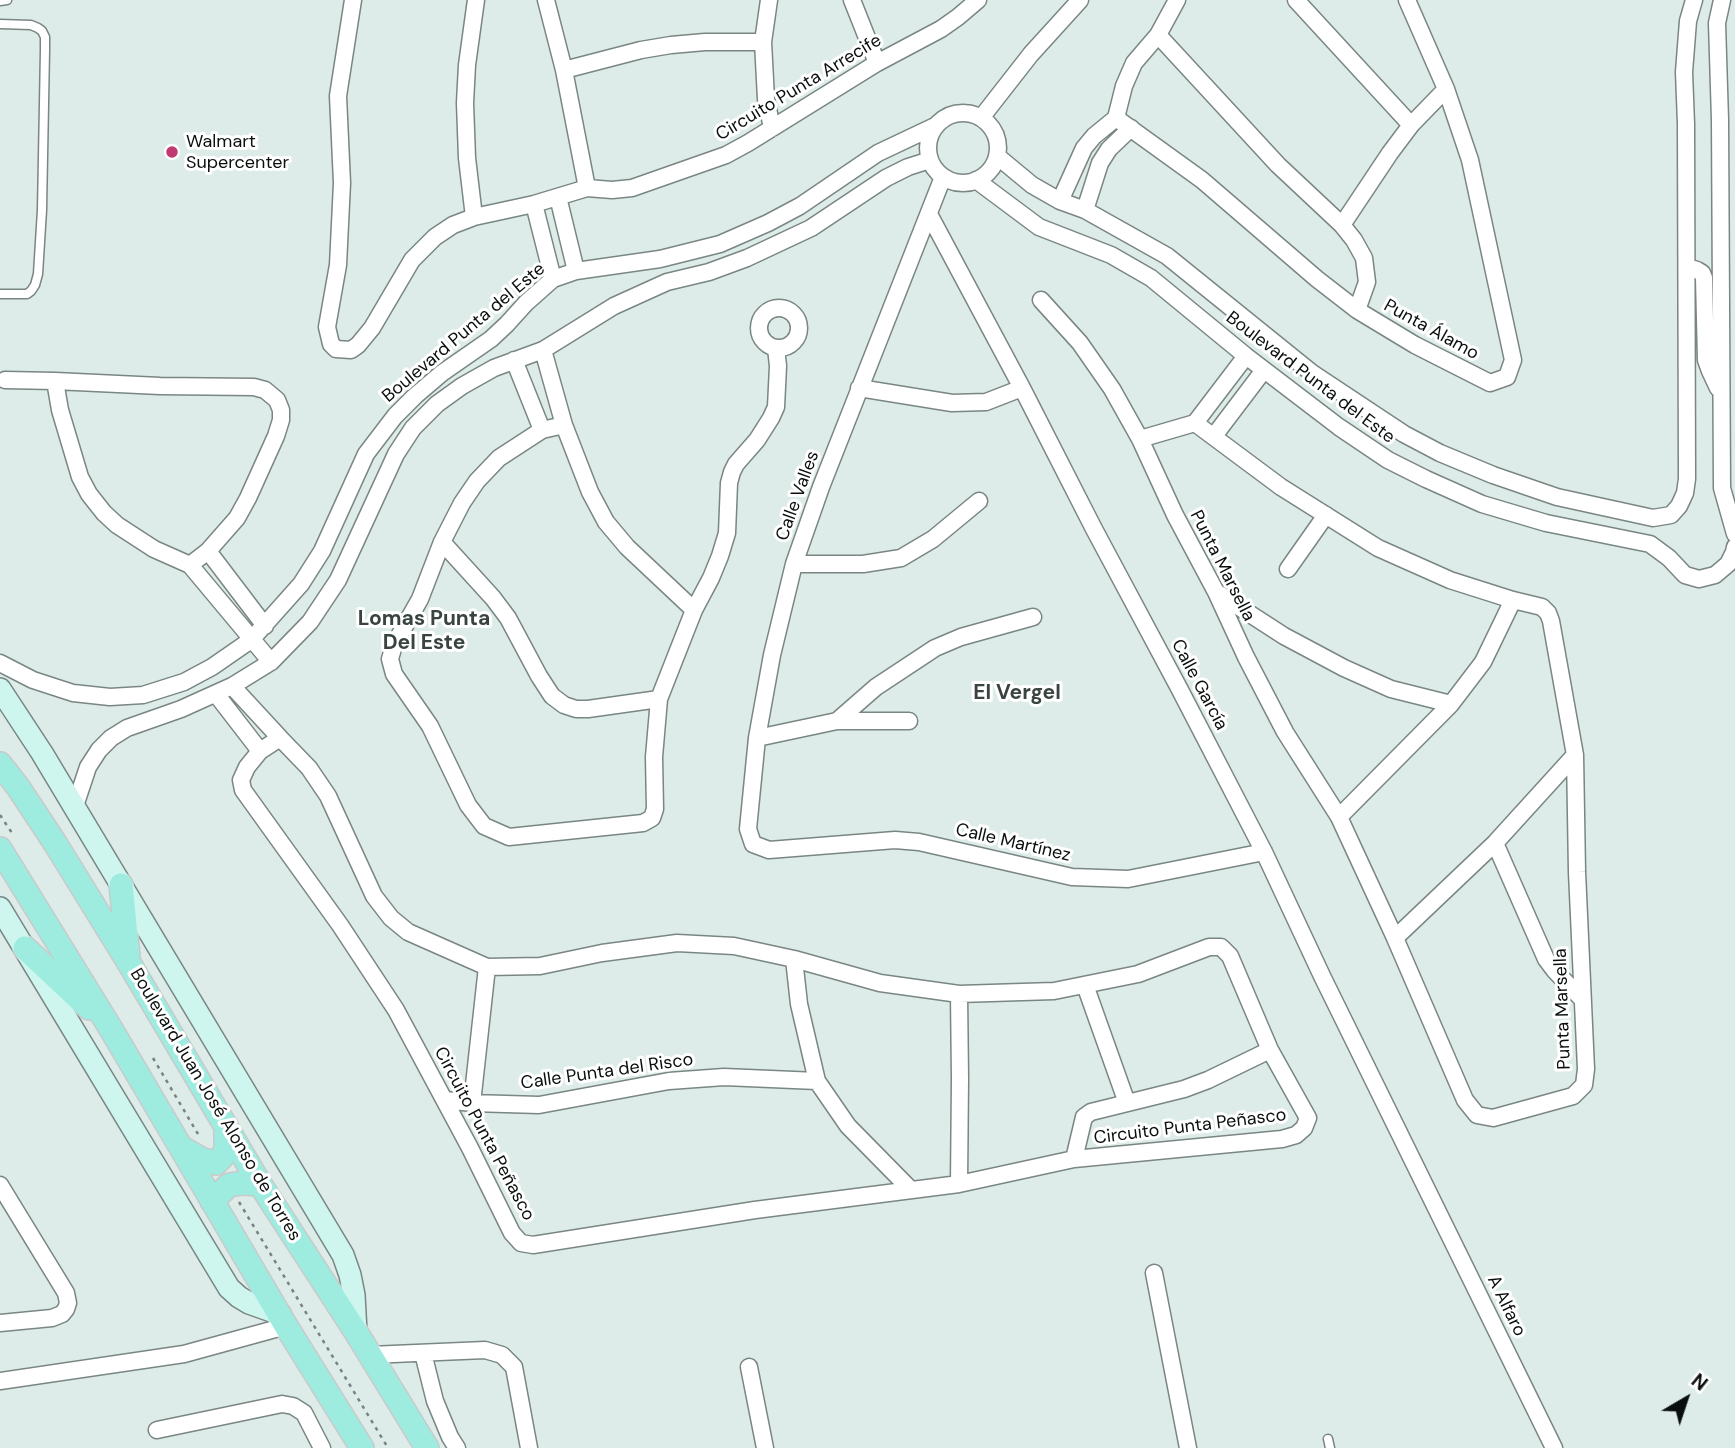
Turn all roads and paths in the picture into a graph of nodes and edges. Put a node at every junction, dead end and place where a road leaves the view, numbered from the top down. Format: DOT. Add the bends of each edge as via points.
graph roads {
  1 [pos="7,0"];
  2 [pos="353,0"];
  3 [pos="476,0"];
  4 [pos="546,0"];
  5 [pos="769,0"];
  6 [pos="852,0"];
  7 [pos="978,0"];
  8 [pos="1080,0"];
  9 [pos="1177,0"];
  10 [pos="1296,0"];
  11 [pos="1407,0"];
  12 [pos="1695,0"];
  13 [pos="1722,0"];
  14 [pos="0,1"];
  15 [pos="0,24"];
  16 [pos="1158,35"];
  17 [pos="763,42"];
  18 [pos="877,63"];
  19 [pos="564,70"];
  20 [pos="1446,89"];
  21 [pos="981,118"];
  22 [pos="1116,118"];
  23 [pos="1411,125"];
  24 [pos="935,126"];
  25 [pos="772,128"];
  26 [pos="1131,128"];
  27 [pos="997,156"];
  28 [pos="930,160"];
  29 [pos="943,177"];
  30 [pos="976,180"];
  31 [pos="587,188"];
  32 [pos="558,197"];
  33 [pos="1060,201"];
  34 [pos="534,204"];
  35 [pos="1085,210"];
  36 [pos="929,214"];
  37 [pos="474,217"];
  38 [pos="1342,226"];
  39 [pos="1686,267"];
  40 [pos="576,271"];
  41 [pos="553,279"];
  42 [pos="0,294"];
  43 [pos="1041,300"];
  44 [pos="1357,310"];
  45 [pos="776,348"];
  46 [pos="543,350"];
  47 [pos="1246,356"];
  48 [pos="514,360"];
  49 [pos="1264,370"];
  50 [pos="5,380"];
  51 [pos="55,381"];
  52 [pos="859,388"];
  53 [pos="1022,388"];
  54 [pos="1721,394"];
  55 [pos="1195,423"];
  56 [pos="564,425"];
  57 [pos="542,429"];
  58 [pos="1404,434"];
  59 [pos="1214,436"];
  60 [pos="1140,439"];
  61 [pos="1388,460"];
  62 [pos="979,501"];
  63 [pos="1326,515"];
  64 [pos="335,525"];
  65 [pos="358,534"];
  66 [pos="1735,534"];
  67 [pos="442,542"];
  68 [pos="1735,547"];
  69 [pos="208,551"];
  70 [pos="794,564"];
  71 [pos="190,565"];
  72 [pos="1731,566"];
  73 [pos="1288,569"];
  74 [pos="1216,592"];
  75 [pos="1513,600"];
  76 [pos="694,610"];
  77 [pos="1033,617"];
  78 [pos="265,626"];
  79 [pos="251,640"];
  80 [pos="271,662"];
  81 [pos="0,663"];
  82 [pos="232,686"];
  83 [pos="0,689"];
  84 [pos="216,694"];
  85 [pos="659,699"];
  86 [pos="1451,704"];
  87 [pos="837,721"];
  88 [pos="909,721"];
  89 [pos="280,738"];
  90 [pos="757,738"];
  91 [pos="260,751"];
  92 [pos="1575,755"];
  93 [pos="0,764"];
  94 [pos="74,809"];
  95 [pos="0,815"];
  96 [pos="1339,817"];
  97 [pos="7,843"];
  98 [pos="753,844"];
  99 [pos="1495,844"];
  100 [pos="1264,852"];
  101 [pos="121,885"];
  102 [pos="0,908"];
  103 [pos="1395,938"];
  104 [pos="25,948"];
  105 [pos="794,959"];
  106 [pos="129,962"];
  107 [pos="487,967"];
  108 [pos="1085,985"];
  109 [pos="959,994"];
  110 [pos="1582,999"];
  111 [pos="111,1029"];
  112 [pos="1270,1050"];
  113 [pos="152,1057"];
  114 [pos="817,1081"];
  115 [pos="445,1100"];
  116 [pos="472,1103"];
  117 [pos="1127,1103"];
  118 [pos="226,1126"];
  119 [pos="179,1146"];
  120 [pos="1074,1159"];
  121 [pos="216,1163"];
  122 [pos="1424,1181"];
  123 [pos="260,1184"];
  124 [pos="959,1184"];
  125 [pos="229,1185"];
  126 [pos="1,1189"];
  127 [pos="911,1190"];
  128 [pos="212,1201"];
  129 [pos="1154,1273"];
  130 [pos="283,1320"];
  131 [pos="0,1323"];
  132 [pos="356,1332"];
  133 [pos="424,1353"];
  134 [pos="370,1355"];
  135 [pos="748,1367"];
  136 [pos="0,1381"];
  137 [pos="157,1430"];
  138 [pos="322,1448"];
  139 [pos="362,1448"];
  140 [pos="388,1448"];
  141 [pos="427,1448"];
  142 [pos="457,1448"];
  143 [pos="530,1448"];
  144 [pos="765,1448"];
  145 [pos="1188,1448"];
  146 [pos="1554,1448"];
  1 -- 14 [label="lane"];
  2 -- 37 [label="street, Circuito Punta Arrecife" via="338,96 342,183 338,265 327,327 331,344 351,350 358,345 411,260 435,237"];
  3 -- 37 [label="street" via="465,103"];
  4 -- 19 [label="street"];
  5 -- 17 [label="street"];
  6 -- 18 [label="street"];
  7 -- 18 [label="street, Circuito Punta Arrecife" via="941,29"];
  8 -- 21 [label="street"];
  9 -- 16 [label="street"];
  10 -- 23 [label="street"];
  11 -- 20 [label="street, Punta Álamo"];
  12 -- 39 [label="street" via="1688,21 1684,72"];
  13 -- 54 [label="street" via="1717,23"];
  15 -- 42 [label="lane" via="31,25 45,37 38,274 27,293"];
  16 -- 22 [label="street" via="1135,63"];
  16 -- 38 [label="street" via="1278,165"];
  17 -- 19 [label="street" via="705,42 641,50"];
  17 -- 25 [label="street"];
  18 -- 25 [label="street, Circuito Punta Arrecife"];
  19 -- 31 [label="street"];
  20 -- 23 [label="street"];
  20 -- 44 [label="street, Punta Álamo" via="1470,160 1513,360 1507,377 1490,383"];
  21 -- 24 [label="street" via="957,113"];
  21 -- 27 [label="street" via="997,141"];
  22 -- 26 [label="street, Punta Álamo"];
  22 -- 33 [label="street" via="1084,148"];
  23 -- 38 [label="street"];
  24 -- 28 [label="street" via="929,137"];
  24 -- 40 [label="street, Boulevard Punta del Este" via="878,153 800,206 720,244 660,259"];
  25 -- 31 [label="street, Circuito Punta Arrecife" via="726,155 632,188"];
  26 -- 35 [label="street" via="1100,163"];
  26 -- 44 [label="street, Punta Álamo" via="1202,180"];
  27 -- 30 [label="street" via="989,171"];
  27 -- 33 [label="street, Boulevard Punta del Este"];
  28 -- 29 [label="street"];
  28 -- 46 [label="street" via="886,178 811,228 747,258 649,289"];
  29 -- 30 [label="street" via="965,183"];
  29 -- 36 [label="street, Calle Valles"];
  30 -- 47 [label="street, Boulevard Punta del Este" via="1039,227 1111,255 1151,278"];
  31 -- 32 [label="street, Circuito Punta Arrecife"];
  32 -- 34 [label="street, Circuito Punta Arrecife"];
  32 -- 40 [label="street"];
  33 -- 35 [label="street, Boulevard Punta del Este"];
  34 -- 37 [label="street, Circuito Punta Arrecife"];
  34 -- 41 [label="street"];
  35 -- 58 [label="street, Boulevard Punta del Este" via="1167,256 1312,373"];
  36 -- 52 [label="street, Calle Valles"];
  36 -- 53 [label="street, Calle García"];
  38 -- 44 [label="street" via="1364,258 1367,282"];
  39 -- 54 [label="street" via="1704,278 1706,360"];
  39 -- 58 [label="street, Boulevard Punta del Este" via="1688,479 1671,515 1653,518 1557,496 1493,475"];
  40 -- 41 [label="street, Boulevard Punta del Este"];
  41 -- 64 [label="street, Boulevard Punta del Este" via="491,339 442,373 395,416 366,454"];
  43 -- 60 [label="street, Punta Marsella" via="1080,343"];
  45 -- 76 [label="street" via="776,407 732,472 727,533"];
  46 -- 48 [label="street"];
  46 -- 56 [label="street"];
  47 -- 49 [label="street, Boulevard Punta del Este"];
  47 -- 55 [label="street"];
  48 -- 57 [label="street"];
  48 -- 65 [label="street" via="462,386 413,428"];
  49 -- 59 [label="street"];
  49 -- 61 [label="street, Boulevard Punta del Este"];
  50 -- 51 [label="street"];
  51 -- 69 [label="street" via="254,387 277,400 281,410 278,428 248,498"];
  51 -- 71 [label="street" via="80,477 89,494 117,525"];
  52 -- 53 [label="street" via="952,403 986,402"];
  52 -- 70 [label="street, Calle Valles"];
  53 -- 100 [label="street, Calle García"];
  54 -- 66 [label="street" via="1722,488"];
  55 -- 59 [label="street, Punta Marsella"];
  55 -- 60 [label="street"];
  56 -- 57 [label="street"];
  56 -- 76 [label="street" via="606,522"];
  57 -- 67 [label="street" via="499,458 477,481"];
  58 -- 61 [label="street"];
  59 -- 63 [label="street, Punta Marsella"];
  60 -- 74 [label="street, Punta Marsella"];
  61 -- 72 [label="street, Boulevard Punta del Este" via="1482,504 1546,523 1650,544 1685,575 1699,579"];
  62 -- 70 [label="street" via="933,539 901,558 863,564"];
  63 -- 73 [label="street"];
  63 -- 75 [label="street, Punta Marsella" via="1378,548 1450,580"];
  64 -- 65 [label="street"];
  64 -- 78 [label="street, Boulevard Punta del Este" via="301,584"];
  65 -- 80 [label="street" via="338,580 310,622"];
  67 -- 85 [label="street" via="500,608 538,676 564,705 588,709"];
  67 -- 85 [label="street" via="390,659 394,674 430,726 468,805 484,826 509,837 643,823 652,818"];
  68 -- 72 [label="street"];
  69 -- 71 [label="street"];
  69 -- 78 [label="street"];
  70 -- 90 [label="street, Calle Valles"];
  71 -- 79 [label="street"];
  74 -- 86 [label="street" via="1344,668 1391,689"];
  74 -- 96 [label="street, Punta Marsella" via="1285,732"];
  75 -- 86 [label="street" via="1483,662"];
  75 -- 92 [label="street, Punta Marsella" via="1542,607 1548,613"];
  76 -- 85 [label="street"];
  77 -- 87 [label="street" via="935,648 876,687"];
  78 -- 79 [label="street, Boulevard Punta del Este"];
  79 -- 80 [label="street"];
  79 -- 81 [label="street, Boulevard Punta del Este" via="184,682 143,695 73,693"];
  80 -- 82 [label="street"];
  82 -- 84 [label="street"];
  82 -- 89 [label="street, Circuito Punta Peñasco"];
  83 -- 94 [label="street"];
  84 -- 91 [label="street"];
  84 -- 94 [label="street" via="111,738 88,767"];
  86 -- 96 [label="street"];
  87 -- 88 [label="street"];
  87 -- 90 [label="street"];
  89 -- 91 [label="street, Circuito Punta Peñasco"];
  89 -- 107 [label="street, Circuito Punta Peñasco" via="328,796 374,896 391,918 408,932"];
  90 -- 98 [label="street, Calle Valles" via="748,829"];
  91 -- 115 [label="street, Circuito Punta Peñasco" via="243,775 243,790 341,925 396,1010"];
  92 -- 99 [label="street"];
  92 -- 110 [label="street, Punta Marsella"];
  93 -- 106 [label="main road, Boulevard Juan José Alonso de Torres"];
  94 -- 101 [label="street"];
  95 -- 97 [label="path"];
  96 -- 103 [label="street, Punta Marsella"];
  97 -- 111 [label="main road"];
  98 -- 100 [label="street, Calle Martínez" via="769,849 919,842 1072,877 1128,879"];
  99 -- 103 [label="street"];
  99 -- 110 [label="street" via="1546,959"];
  100 -- 122 [label="street, Calle García"];
  101 -- 106 [label="main road"];
  101 -- 132 [label="street" via="342,1255 354,1295"];
  102 -- 104 [label="street"];
  103 -- 110 [label="street, Punta Marsella" via="1465,1100 1477,1115 1493,1118 1573,1096 1584,1085"];
  104 -- 111 [label="main road"];
  104 -- 130 [label="street" via="229,1288"];
  105 -- 107 [label="street, Circuito Punta Peñasco" via="734,946 677,943 540,966"];
  105 -- 109 [label="street, Circuito Punta Peñasco" via="880,983"];
  105 -- 114 [label="street"];
  106 -- 118 [label="main road, Boulevard Juan José Alonso de Torres"];
  107 -- 116 [label="street, Circuito Punta Peñasco"];
  108 -- 109 [label="street, Circuito Punta Peñasco" via="1054,991"];
  108 -- 112 [label="street, Circuito Punta Peñasco" via="1138,974 1209,947 1221,947 1230,956"];
  108 -- 117 [label="street"];
  109 -- 124 [label="street"];
  111 -- 119 [label="main road"];
  112 -- 117 [label="street, Circuito Punta Peñasco" via="1209,1080"];
  112 -- 120 [label="street, Circuito Punta Peñasco" via="1308,1118 1296,1135"];
  113 -- 121 [label="path"];
  114 -- 116 [label="street, Calle Punta del Risco" via="710,1078 540,1105"];
  114 -- 127 [label="street" via="848,1126"];
  115 -- 116 [label="street, Calle Punta del Risco"];
  115 -- 127 [label="street, Circuito Punta Peñasco" via="521,1243 533,1245"];
  117 -- 120 [label="street, Circuito Punta Peñasco" via="1084,1117"];
  118 -- 121 [label="main road" via="226,1149"];
  118 -- 123 [label="main road, Boulevard Juan José Alonso de Torres"];
  119 -- 121 [label="main road"];
  119 -- 128 [label="main road"];
  120 -- 124 [label="street, Circuito Punta Peñasco"];
  122 -- 146 [label="street, A Alfaro"];
  123 -- 125 [label="main road"];
  123 -- 132 [label="main road, Boulevard Juan José Alonso de Torres"];
  124 -- 127 [label="street, Circuito Punta Peñasco"];
  125 -- 128 [label="main road"];
  125 -- 140 [label="path"];
  126 -- 131 [label="street" via="68,1303 62,1314 52,1318"];
  128 -- 130 [label="main road"];
  129 -- 145 [label="street"];
  130 -- 136 [label="street" via="184,1354"];
  130 -- 139 [label="main road"];
  132 -- 134 [label="main road, Boulevard Juan José Alonso de Torres"];
  133 -- 134 [label="street"];
  133 -- 142 [label="street" via="435,1401"];
  133 -- 143 [label="street" via="485,1350 502,1355 514,1367"];
  134 -- 141 [label="main road, Boulevard Juan José Alonso de Torres"];
  135 -- 144 [label="street"];
  137 -- 138 [label="street" via="282,1404 304,1413"];
}
